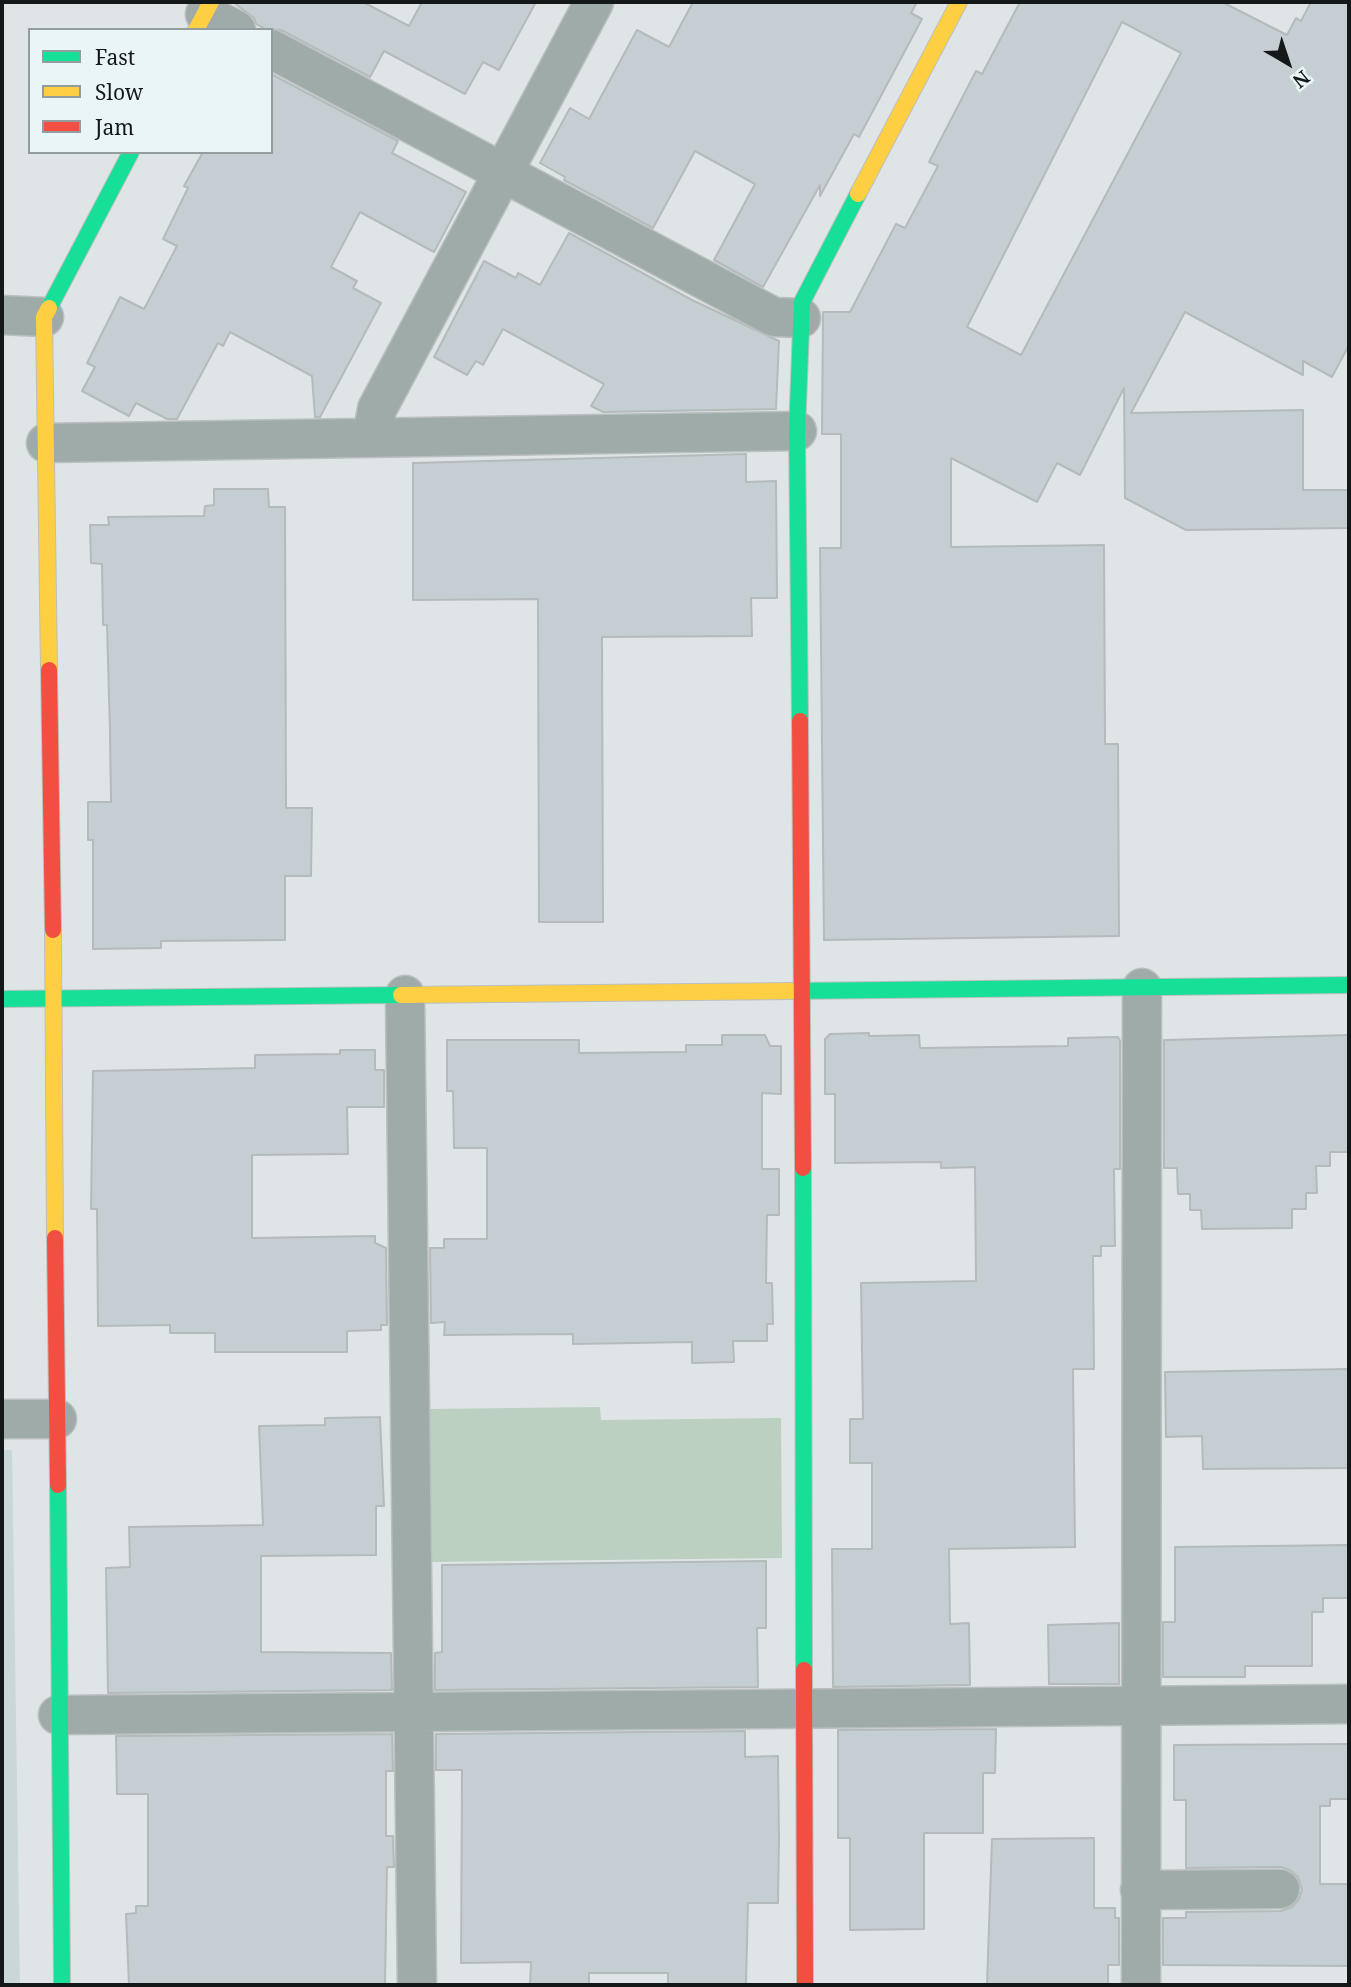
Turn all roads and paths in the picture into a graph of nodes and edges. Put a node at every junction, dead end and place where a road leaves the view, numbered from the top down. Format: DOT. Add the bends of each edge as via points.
graph roads {
  1 [pos="594,2"];
  2 [pos="959,2"];
  3 [pos="273,50"];
  4 [pos="130,154"];
  5 [pos="502,174"];
  6 [pos="2,315"];
  7 [pos="44,317"];
  8 [pos="801,318"];
  9 [pos="797,431"];
  10 [pos="372,437"];
  11 [pos="46,443"];
  12 [pos="1349,985"];
  13 [pos="1142,988"];
  14 [pos="802,992"];
  15 [pos="405,995"];
  16 [pos="2,999"];
  17 [pos="53,999"];
  18 [pos="2,1419"];
  19 [pos="57,1419"];
  20 [pos="1349,1704"];
  21 [pos="1140,1705"];
  22 [pos="805,1707"];
  23 [pos="414,1711"];
  24 [pos="58,1715"];
  25 [pos="1280,1889"];
  26 [pos="1140,1890"];
  27 [pos="62,1985"];
  28 [pos="417,1985"];
  29 [pos="805,1985"];
  30 [pos="1140,1985"];
  1 -- 5 [label="street"];
  2 -- 8 [label="street" via="802,302"];
  3 -- 5 [label="street"];
  4 -- 7 [label="street"];
  5 -- 8 [label="street" via="774,317"];
  5 -- 10 [label="street" via="377,409"];
  6 -- 7 [label="street"];
  7 -- 11 [label="street"];
  8 -- 9 [label="street"];
  9 -- 10 [label="street"];
  9 -- 14 [label="street"];
  10 -- 11 [label="street"];
  11 -- 17 [label="street"];
  12 -- 13 [label="street"];
  13 -- 14 [label="street"];
  13 -- 21 [label="street"];
  14 -- 15 [label="street"];
  14 -- 22 [label="street"];
  15 -- 17 [label="street"];
  15 -- 23 [label="street"];
  16 -- 17 [label="street"];
  17 -- 19 [label="street"];
  18 -- 19 [label="street"];
  19 -- 24 [label="street"];
  20 -- 21 [label="street"];
  21 -- 22 [label="street"];
  21 -- 26 [label="street"];
  22 -- 23 [label="street"];
  22 -- 29 [label="street"];
  23 -- 24 [label="street"];
  23 -- 28 [label="street"];
  24 -- 27 [label="street"];
  25 -- 26 [label="street"];
  26 -- 30 [label="street"];
}
